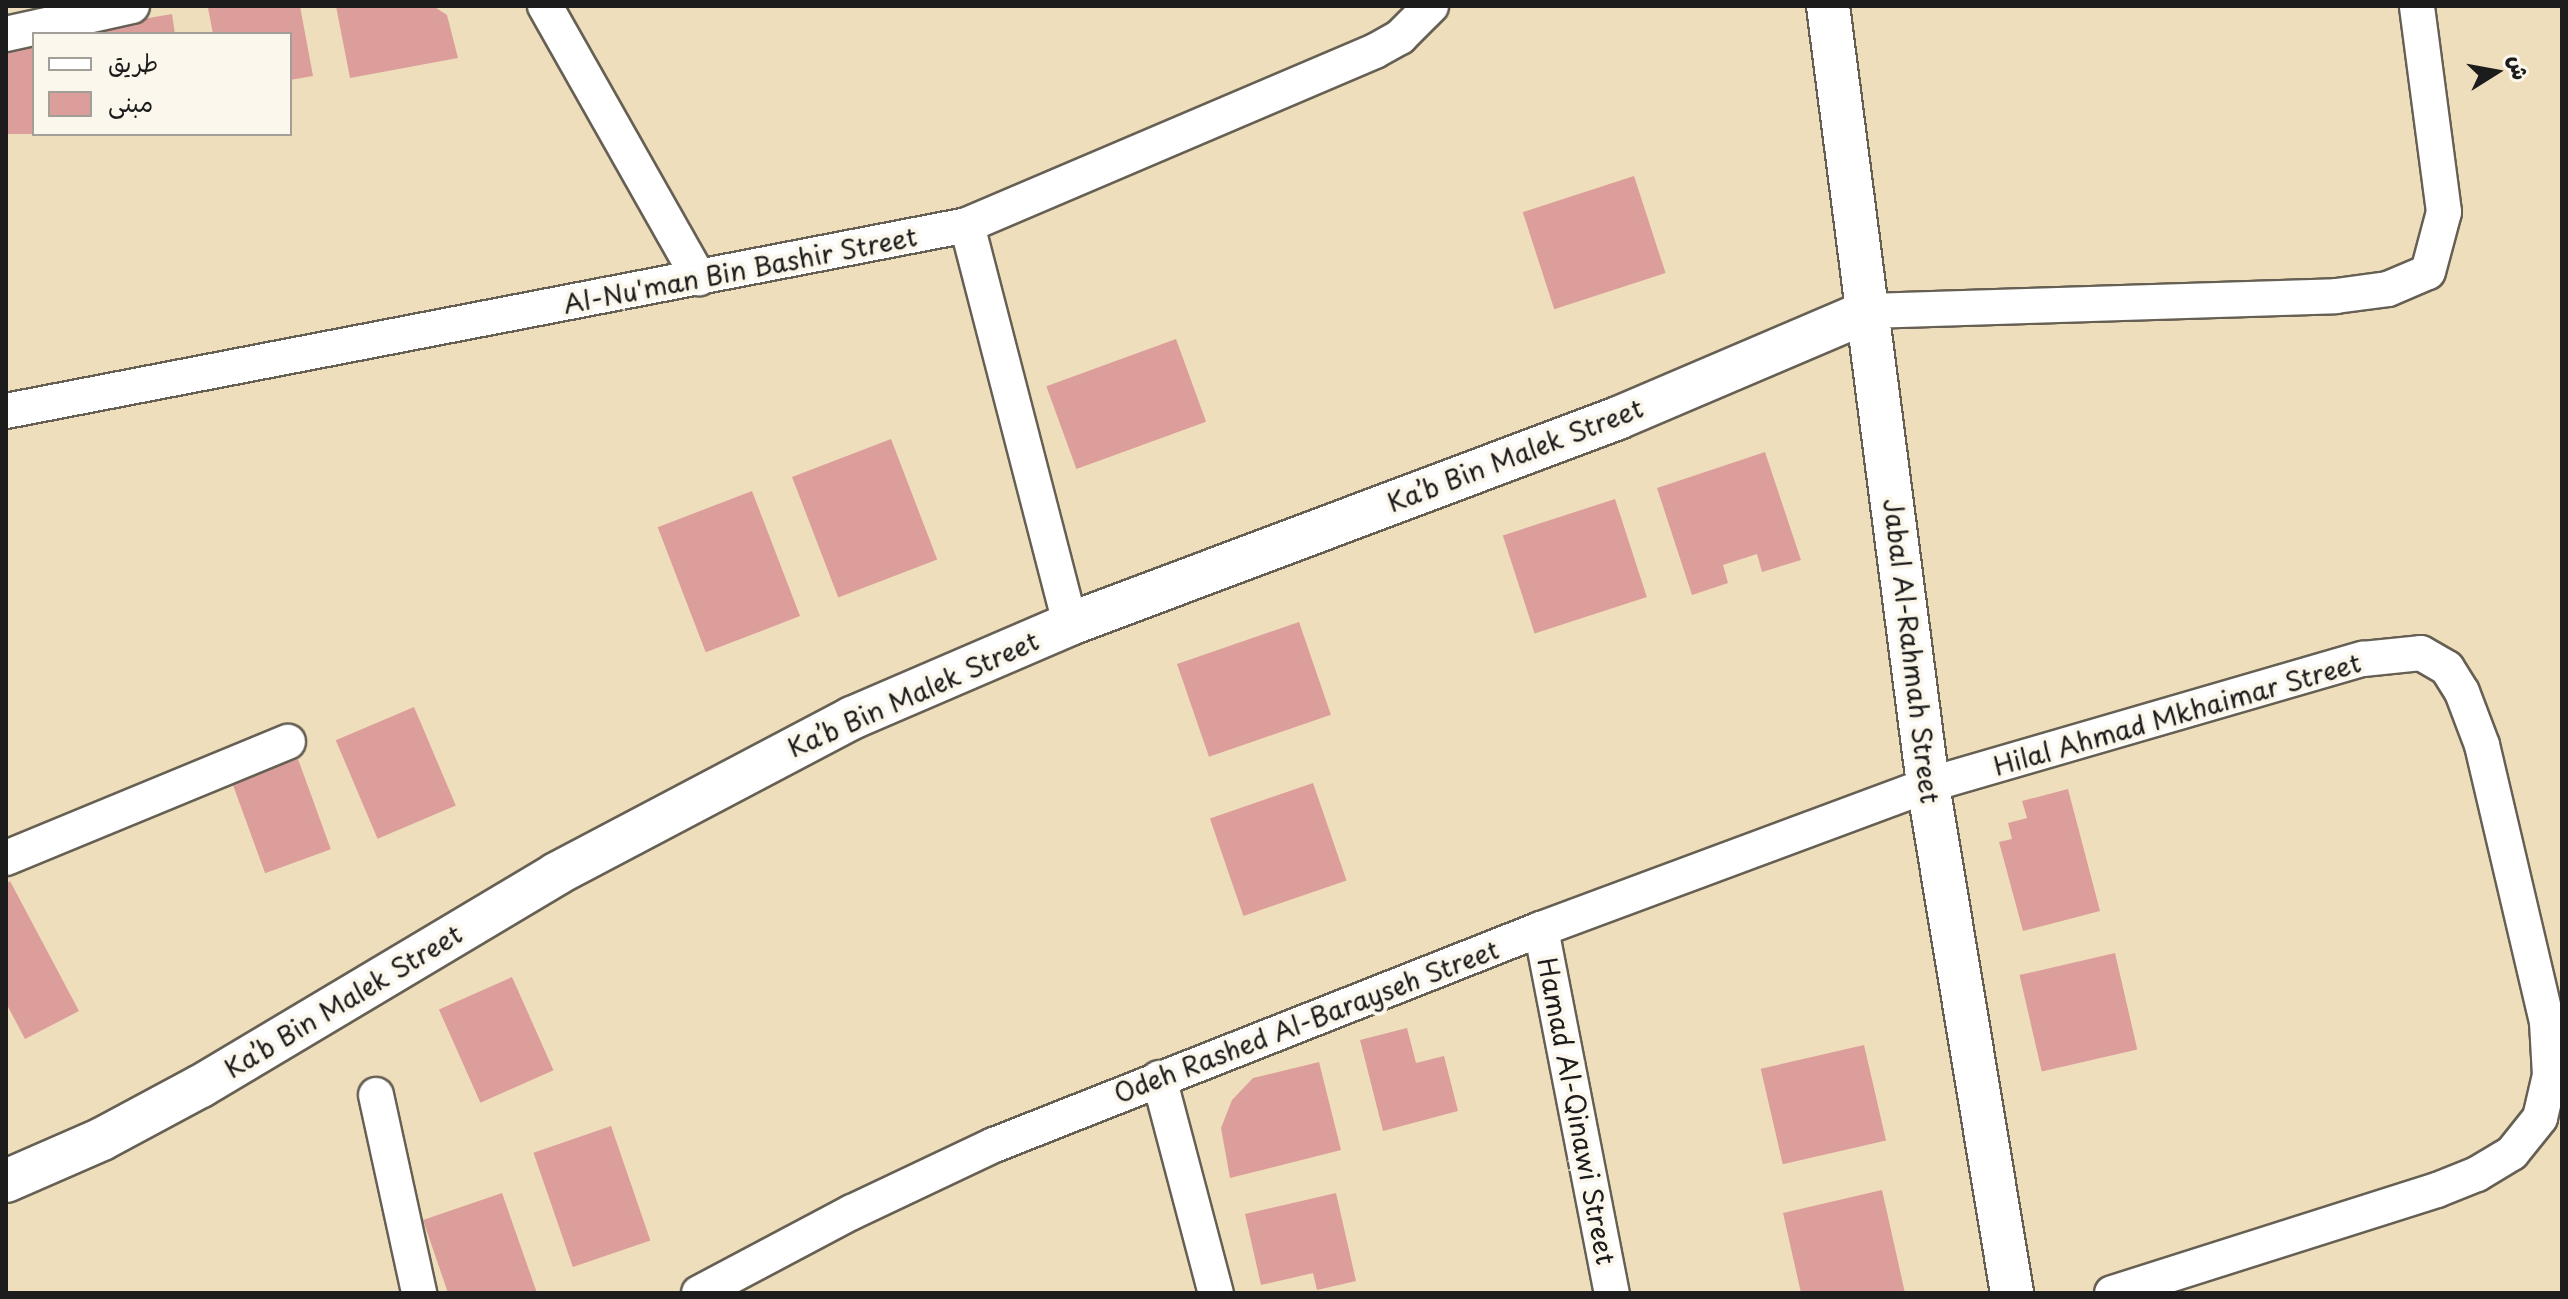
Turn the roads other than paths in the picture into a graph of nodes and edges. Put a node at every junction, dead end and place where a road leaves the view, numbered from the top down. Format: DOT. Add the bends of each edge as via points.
graph roads {
  1 [pos="132,6"];
  2 [pos="545,6"];
  3 [pos="1431,6"];
  4 [pos="1828,6"];
  5 [pos="2417,6"];
  6 [pos="24,23"];
  7 [pos="967,225"];
  8 [pos="699,278"];
  9 [pos="1869,311"];
  10 [pos="6,411"];
  11 [pos="1070,624"];
  12 [pos="288,742"];
  13 [pos="1928,785"];
  14 [pos="6,858"];
  15 [pos="1541,929"];
  16 [pos="1159,1078"];
  17 [pos="376,1095"];
  18 [pos="6,1181"];
  19 [pos="419,1293"];
  20 [pos="699,1293"];
  21 [pos="1216,1293"];
  22 [pos="1612,1293"];
  23 [pos="2012,1293"];
  24 [pos="2112,1293"];
  1 -- 6 [label="street"];
  2 -- 8 [label="street"];
  3 -- 7 [label="street, Al-Nu'man Bin Bashir Street" via="1400,37 1375,51"];
  4 -- 9 [label="street, Jabal Al-Rahmah Street"];
  5 -- 9 [label="street" via="2444,212 2428,272 2388,289 2336,296"];
  7 -- 8 [label="street, Al-Nu'man Bin Bashir Street"];
  7 -- 11 [label="street"];
  8 -- 10 [label="street, Al-Nu'man Bin Bashir Street"];
  9 -- 11 [label="street, Ka’b Bin Malek Street" via="1618,418"];
  9 -- 13 [label="street, Jabal Al-Rahmah Street"];
  11 -- 18 [label="street, Ka’b Bin Malek Street" via="852,718 721,784 556,874 201,1086 102,1139"];
  12 -- 14 [label="street"];
  13 -- 15 [label="street, Odeh Rashed Al-Barayseh Street"];
  13 -- 23 [label="street, Jabal Al-Rahmah Street"];
  13 -- 24 [label="street, Hilal Ahmad Mkhaimar Street" via="2363,659 2421,653 2447,668 2482,745 2547,1022 2550,1075 2540,1118 2512,1153 2477,1174"];
  15 -- 16 [label="street, Odeh Rashed Al-Barayseh Street"];
  15 -- 22 [label="street, Hamad Al-Qinawi Street"];
  16 -- 20 [label="street, Odeh Rashed Al-Barayseh Street" via="980,1152"];
  16 -- 21 [label="street"];
  17 -- 19 [label="street"];
}
